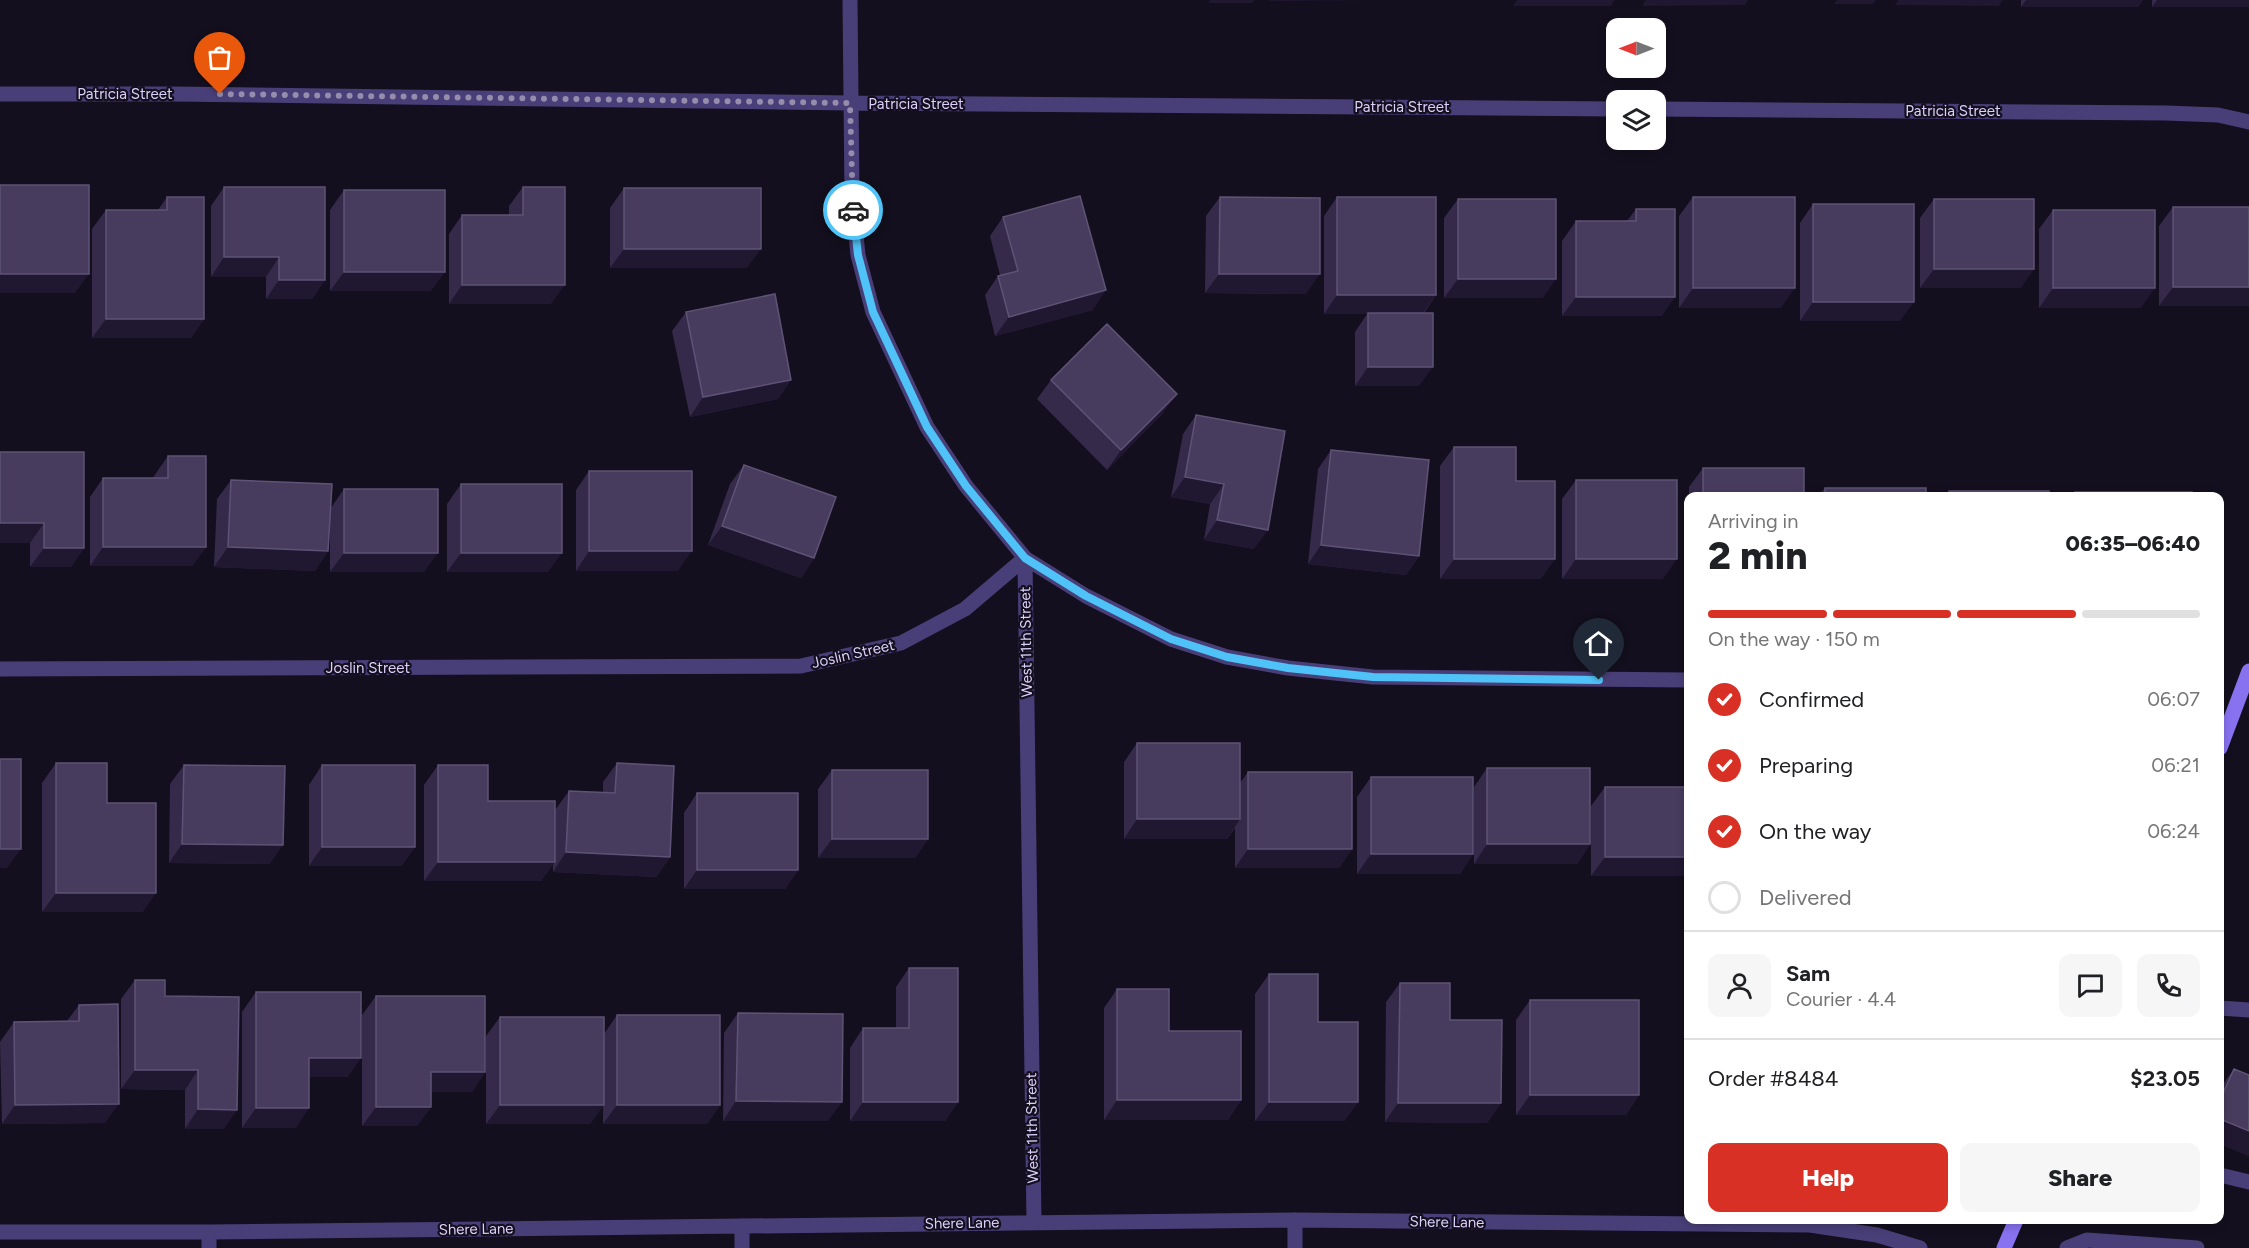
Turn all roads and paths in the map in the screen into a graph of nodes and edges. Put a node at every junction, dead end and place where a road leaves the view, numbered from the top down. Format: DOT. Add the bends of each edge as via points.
graph roads {
  1 [pos="850,0"];
  2 [pos="0,94"];
  3 [pos="850,103"];
  4 [pos="1606,109"];
  5 [pos="1666,109"];
  6 [pos="2249,122"];
  7 [pos="1025,558"];
  8 [pos="0,669"];
  9 [pos="2249,671"];
  10 [pos="1684,680"];
  11 [pos="2224,737"];
  12 [pos="2224,1008"];
  13 [pos="2249,1010"];
  14 [pos="2224,1176"];
  15 [pos="2249,1182"];
  16 [pos="1295,1220"];
  17 [pos="1034,1222"];
  18 [pos="1684,1224"];
  19 [pos="1707,1224"];
  20 [pos="2014,1224"];
  21 [pos="742,1226"];
  22 [pos="0,1232"];
  23 [pos="208,1232"];
  24 [pos="209,1248"];
  25 [pos="742,1248"];
  26 [pos="1295,1248"];
  27 [pos="1920,1248"];
  28 [pos="2004,1248"];
  29 [pos="2067,1248"];
  30 [pos="2197,1248"];
  1 -- 3 [label="street"];
  2 -- 3 [label="street, Patricia Street"];
  3 -- 4 [label="street, Patricia Street"];
  3 -- 7 [label="street" via="858,255 873,312 927,427 966,486"];
  5 -- 6 [label="street, Patricia Street" via="2166,113 2218,115"];
  7 -- 8 [label="street, Joslin Street" via="965,609 901,643 801,666"];
  7 -- 10 [label="street" via="1086,596 1171,639 1227,657 1373,677"];
  7 -- 17 [label="street, West 11th Street"];
  9 -- 11 [label="main road"];
  12 -- 13 [label="street"];
  14 -- 15 [label="street"];
  16 -- 17 [label="street, Shere Lane"];
  16 -- 18 [label="street, Shere Lane"];
  16 -- 26 [label="street"];
  17 -- 21 [label="street, Shere Lane"];
  19 -- 27 [label="street, Shere Lane" via="1810,1225 1877,1235"];
  20 -- 28 [label="main road"];
  21 -- 23 [label="street, Shere Lane"];
  21 -- 25 [label="street"];
  22 -- 23 [label="street, Shere Lane"];
  23 -- 24 [label="street"];
  29 -- 30 [label="street" via="2086,1240"];
}
